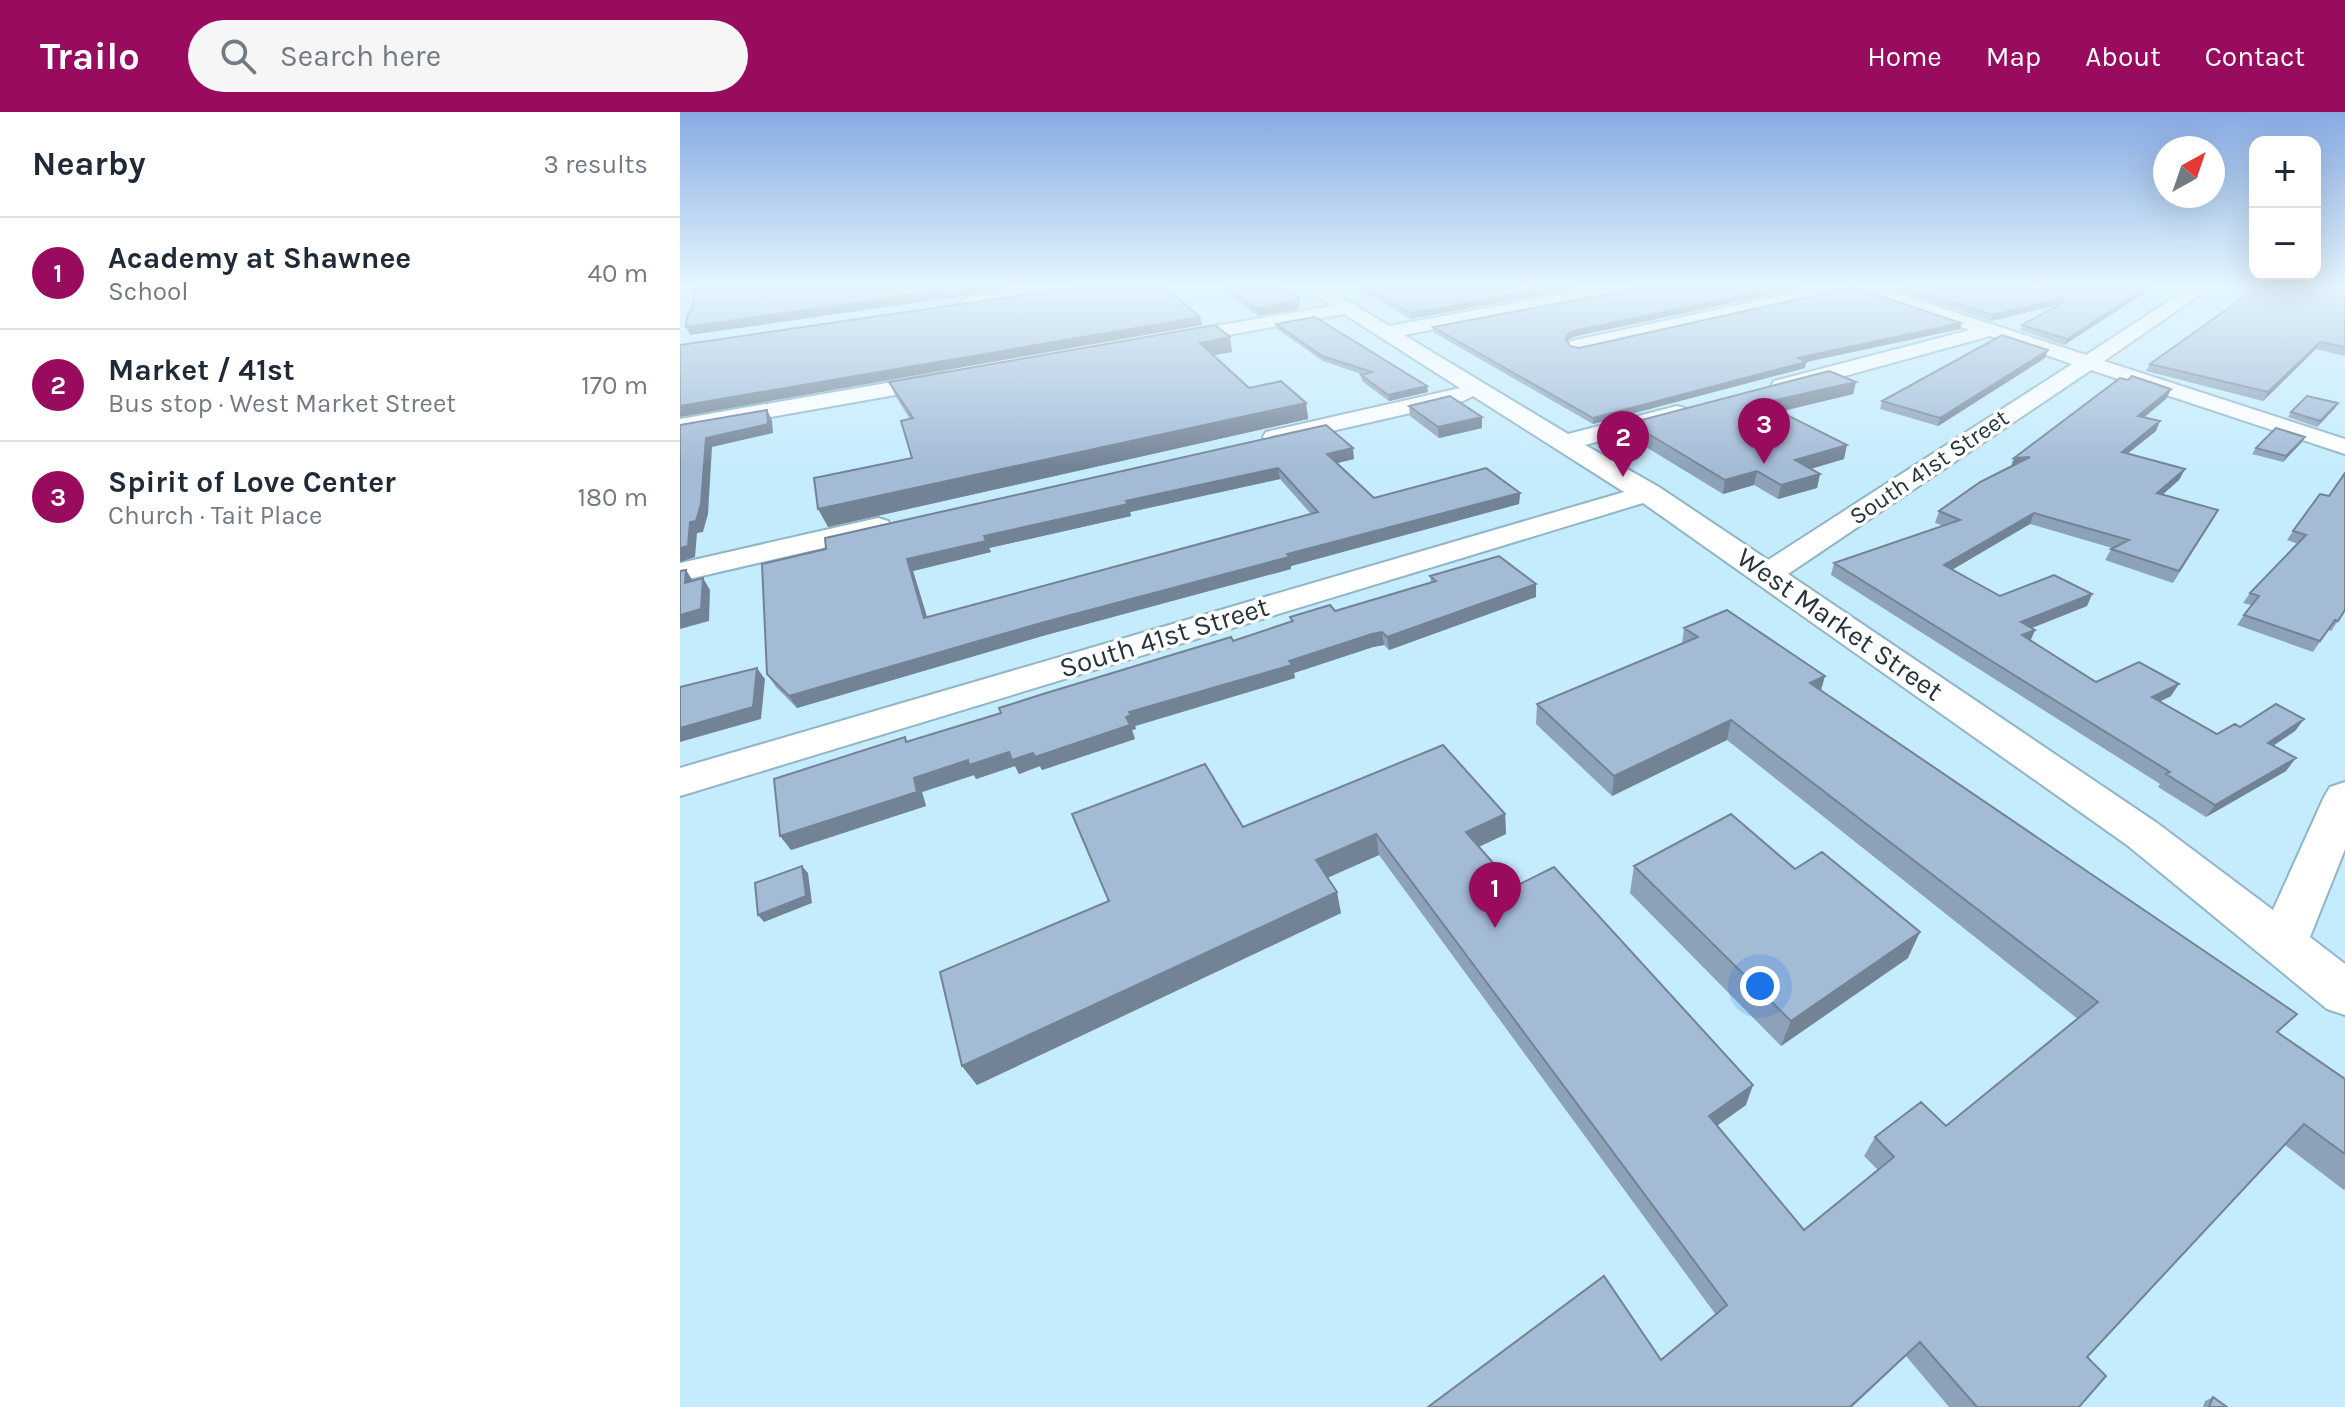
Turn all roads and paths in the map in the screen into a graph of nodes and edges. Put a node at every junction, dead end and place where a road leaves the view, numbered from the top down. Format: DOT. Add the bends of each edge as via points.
graph roads {
  1 [pos="1413,347"];
  2 [pos="1925,347"];
  3 [pos="2049,347"];
  4 [pos="2110,347"];
  5 [pos="2089,361"];
  6 [pos="958,377"];
  7 [pos="1482,390"];
  8 [pos="1759,392"];
  9 [pos="1698,408"];
  10 [pos="680,426"];
  11 [pos="1254,442"];
  12 [pos="1568,442"];
  13 [pos="2345,447"];
  14 [pos="1649,493"];
  15 [pos="902,522"];
  16 [pos="680,572"];
  17 [pos="1768,574"];
  18 [pos="680,782"];
  19 [pos="2345,797"];
  20 [pos="2283,943"];
  21 [pos="2345,993"];
  1 -- 7 [label="street, West Market Street"];
  2 -- 8 [label="street"];
  3 -- 5 [label="street"];
  4 -- 5 [label="street, South 41st Street"];
  5 -- 13 [label="street"];
  5 -- 17 [label="street, South 41st Street"];
  6 -- 10 [label="street"];
  7 -- 11 [label="street"];
  7 -- 12 [label="street, West Market Street"];
  9 -- 12 [label="street"];
  12 -- 14 [label="street, West Market Street"];
  14 -- 17 [label="street, West Market Street"];
  14 -- 18 [label="street, South 41st Street"];
  15 -- 16 [label="street"];
  17 -- 20 [label="street, West Market Street" via="2142,834"];
  19 -- 20 [label="street"];
  20 -- 21 [label="street, West Market Street"];
}
